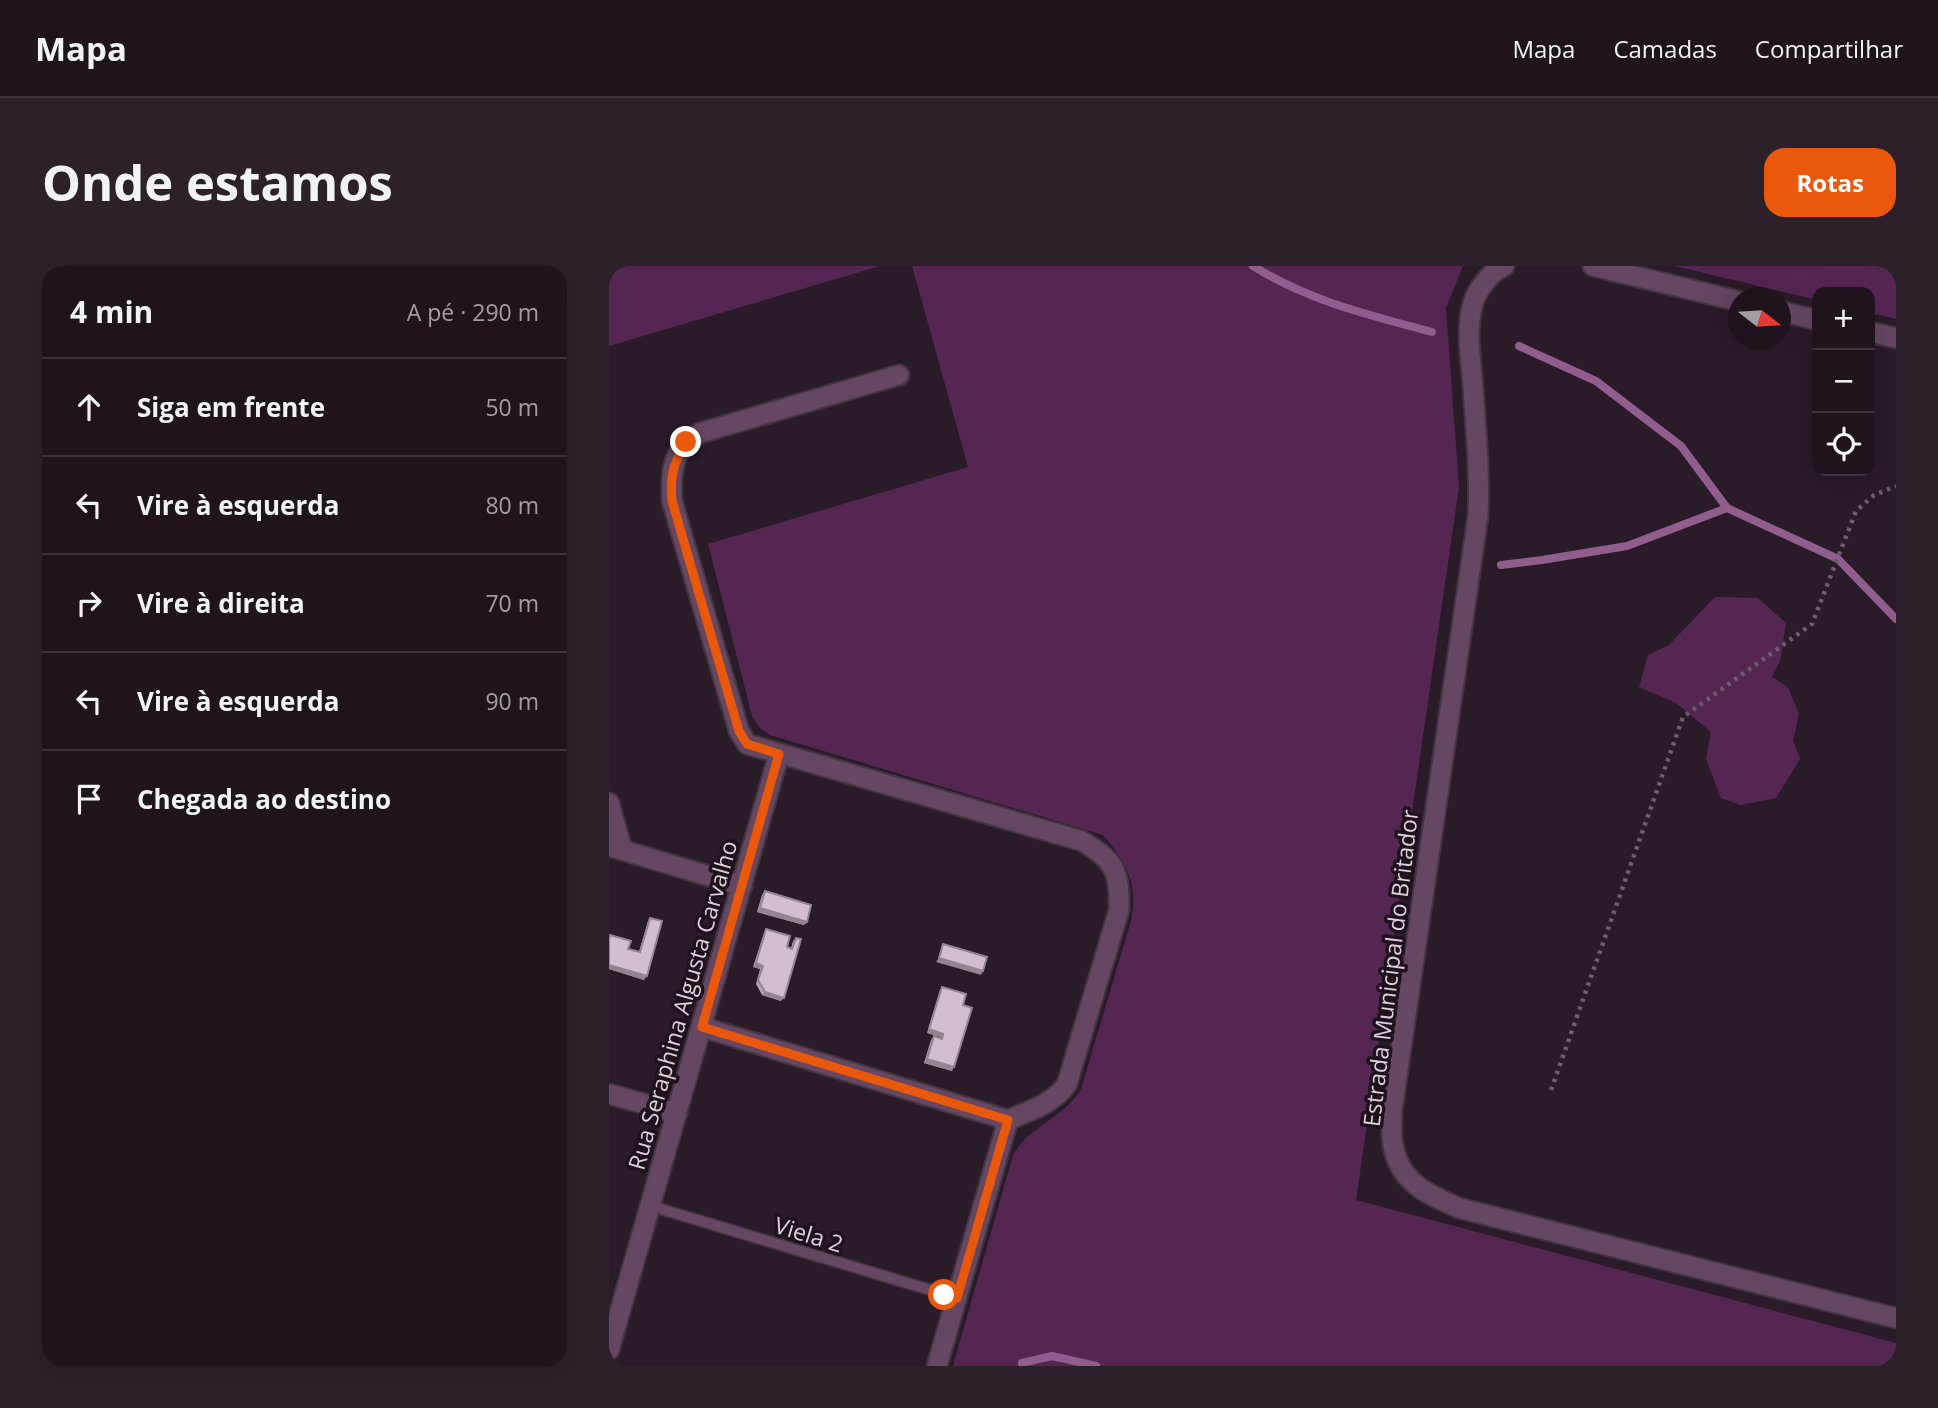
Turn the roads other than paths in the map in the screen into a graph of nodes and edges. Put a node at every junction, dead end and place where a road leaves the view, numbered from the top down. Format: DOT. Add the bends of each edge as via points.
graph roads {
  1 [pos="1504,266"];
  2 [pos="1594,266"];
  3 [pos="1728,299"];
  4 [pos="1791,314"];
  5 [pos="1812,319"];
  6 [pos="1875,333"];
  7 [pos="1896,338"];
  8 [pos="899,375"];
  9 [pos="779,754"];
  10 [pos="609,803"];
  11 [pos="615,847"];
  12 [pos="742,886"];
  13 [pos="702,1027"];
  14 [pos="609,1094"];
  15 [pos="677,1113"];
  16 [pos="1008,1120"];
  17 [pos="651,1206"];
  18 [pos="957,1298"];
  19 [pos="1896,1318"];
  20 [pos="609,1350"];
  21 [pos="937,1366"];
  1 -- 19 [label="street, Estrada Municipal do Britador" via="1483,285 1472,305 1469,330 1480,477 1478,516 1392,1111 1393,1144 1401,1171 1426,1192 1459,1208"];
  2 -- 3 [label="street"];
  4 -- 5 [label="street"];
  6 -- 7 [label="street"];
  8 -- 9 [label="street" via="700,433 686,442 675,460 672,501 739,731 747,744"];
  9 -- 12 [label="street, Rua Seraphina Algusta Carvalho"];
  9 -- 16 [label="street" via="1081,841 1101,852 1112,866 1119,885 1119,910 1067,1084 1052,1100"];
  10 -- 11 [label="street"];
  11 -- 12 [label="street"];
  12 -- 13 [label="street, Rua Seraphina Algusta Carvalho"];
  13 -- 15 [label="street, Rua Seraphina Algusta Carvalho"];
  13 -- 16 [label="street"];
  14 -- 15 [label="street"];
  15 -- 17 [label="street, Rua Seraphina Algusta Carvalho"];
  16 -- 18 [label="street"];
  17 -- 18 [label="lane, Viela 2"];
  17 -- 20 [label="street, Rua Seraphina Algusta Carvalho"];
  18 -- 21 [label="street"];
}
